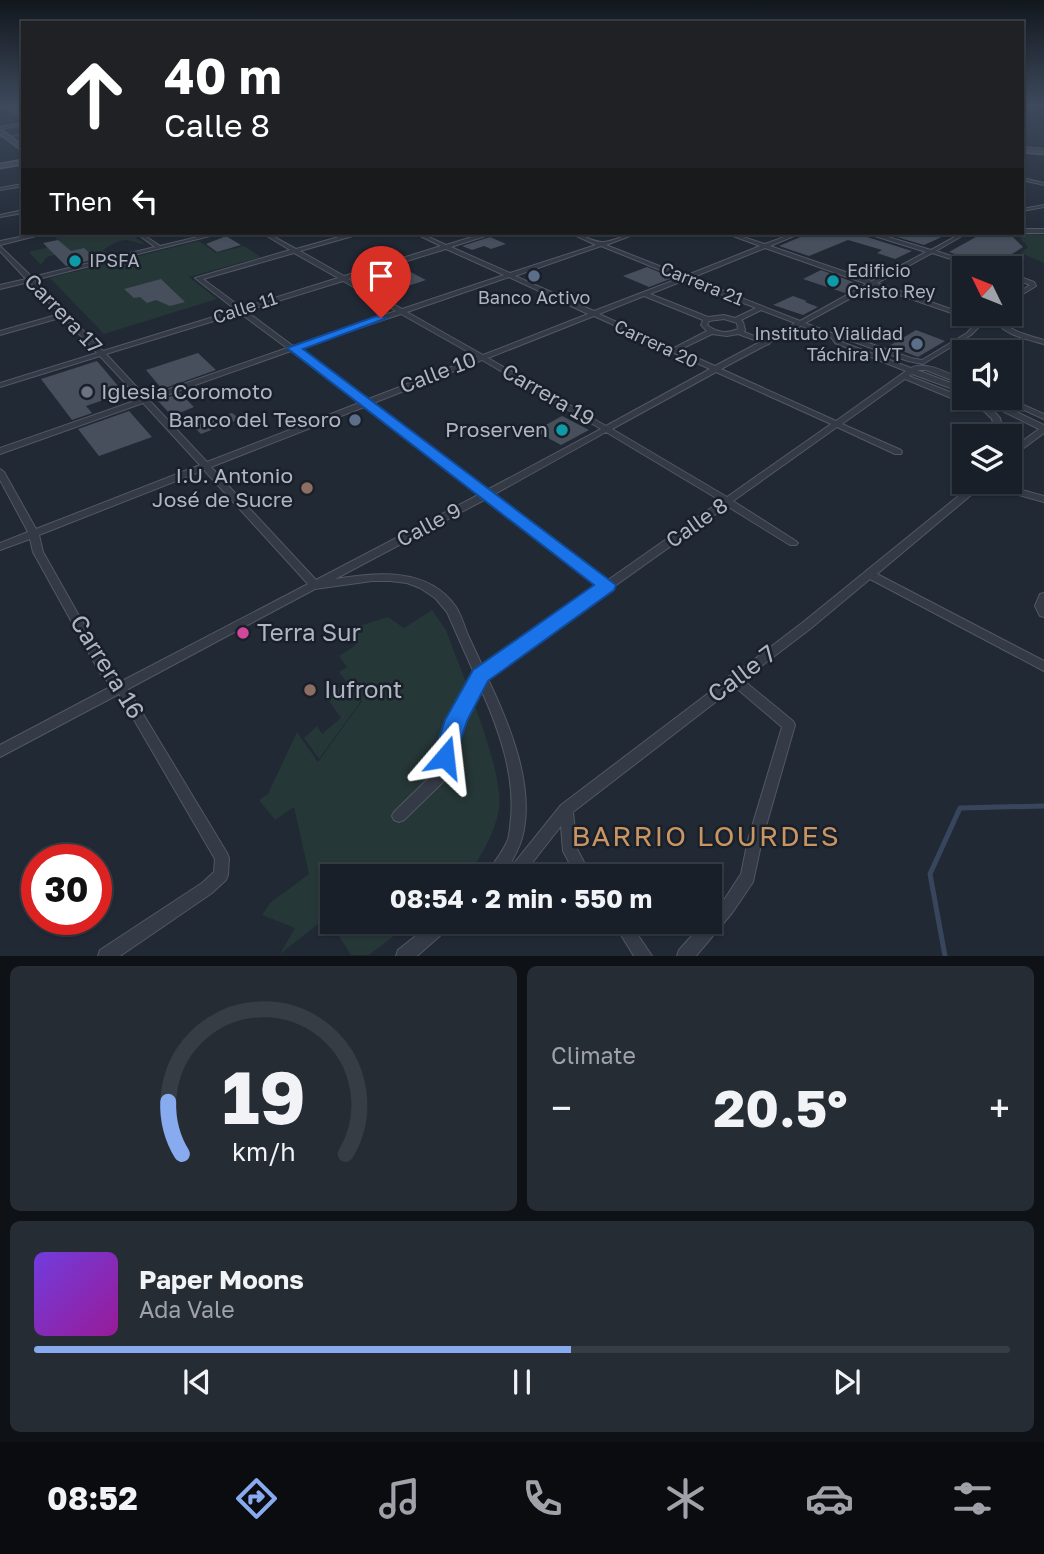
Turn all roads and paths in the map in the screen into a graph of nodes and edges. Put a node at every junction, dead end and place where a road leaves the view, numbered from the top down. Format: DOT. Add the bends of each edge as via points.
graph roads {
  1 [pos="18,153"];
  2 [pos="1,158"];
  3 [pos="21,162"];
  4 [pos="0,166"];
  5 [pos="1024,179"];
  6 [pos="1044,184"];
  7 [pos="21,185"];
  8 [pos="0,189"];
  9 [pos="1024,203"];
  10 [pos="1042,206"];
  11 [pos="1024,210"];
  12 [pos="21,211"];
  13 [pos="0,216"];
  14 [pos="1024,231"];
  15 [pos="1044,231"];
  16 [pos="36,235"];
  17 [pos="141,235"];
  18 [pos="211,235"];
  19 [pos="268,235"];
  20 [pos="350,235"];
  21 [pos="421,235"];
  22 [pos="484,235"];
  23 [pos="577,235"];
  24 [pos="629,235"];
  25 [pos="733,235"];
  26 [pos="794,235"];
  27 [pos="877,235"];
  28 [pos="961,235"];
  29 [pos="0,243"];
  30 [pos="601,244"];
  31 [pos="449,246"];
  32 [pos="765,246"];
  33 [pos="0,248"];
  34 [pos="160,248"];
  35 [pos="294,250"];
  36 [pos="933,251"];
  37 [pos="952,257"];
  38 [pos="511,275"];
  39 [pos="685,277"];
  40 [pos="341,278"];
  41 [pos="1022,279"];
  42 [pos="31,280"];
  43 [pos="873,284"];
  44 [pos="0,288"];
  45 [pos="1022,292"];
  46 [pos="645,293"];
  47 [pos="760,307"];
  48 [pos="240,309"];
  49 [pos="403,311"];
  50 [pos="592,314"];
  51 [pos="65,315"];
  52 [pos="707,319"];
  53 [pos="736,320"];
  54 [pos="801,324"];
  55 [pos="1004,326"];
  56 [pos="711,332"];
  57 [pos="739,332"];
  58 [pos="0,333"];
  59 [pos="833,335"];
  60 [pos="1044,342"];
  61 [pos="767,343"];
  62 [pos="293,348"];
  63 [pos="672,351"];
  64 [pos="102,354"];
  65 [pos="481,356"];
  66 [pos="925,365"];
  67 [pos="715,371"];
  68 [pos="909,374"];
  69 [pos="952,377"];
  70 [pos="0,386"];
  71 [pos="952,387"];
  72 [pos="145,401"];
  73 [pos="365,402"];
  74 [pos="1022,407"];
  75 [pos="1006,410"];
  76 [pos="1044,417"];
  77 [pos="997,424"];
  78 [pos="836,425"];
  79 [pos="1044,428"];
  80 [pos="606,429"];
  81 [pos="1022,445"];
  82 [pos="0,452"];
  83 [pos="898,452"];
  84 [pos="204,465"];
  85 [pos="0,472"];
  86 [pos="1022,493"];
  87 [pos="487,494"];
  88 [pos="967,494"];
  89 [pos="1044,499"];
  90 [pos="729,501"];
  91 [pos="34,534"];
  92 [pos="793,542"];
  93 [pos="0,547"];
  94 [pos="869,574"];
  95 [pos="607,585"];
  96 [pos="316,586"];
  97 [pos="1044,597"];
  98 [pos="1044,612"];
  99 [pos="1044,666"];
  100 [pos="480,676"];
  101 [pos="733,679"];
  102 [pos="121,688"];
  103 [pos="0,751"];
  104 [pos="566,809"];
  105 [pos="399,816"];
  106 [pos="500,864"];
  107 [pos="522,864"];
  108 [pos="578,864"];
  109 [pos="431,934"];
  110 [pos="628,934"];
  111 [pos="106,956"];
  112 [pos="404,956"];
  113 [pos="644,956"];
  114 [pos="685,956"];
  1 -- 2 [label="street"];
  1 -- 2 [label="street"];
  3 -- 4 [label="street"];
  5 -- 6 [label="street"];
  7 -- 8 [label="street"];
  9 -- 10 [label="street"];
  10 -- 11 [label="street"];
  12 -- 13 [label="street"];
  14 -- 15 [label="street"];
  16 -- 29 [label="street"];
  17 -- 34 [label="street"];
  18 -- 34 [label="street"];
  19 -- 35 [label="street, Carrera 19"];
  20 -- 35 [label="street"];
  21 -- 31 [label="street, Carrera 20"];
  22 -- 31 [label="street, Calle 11"];
  23 -- 30 [label="street, Carrera 21"];
  24 -- 30 [label="street"];
  25 -- 32 [label="street"];
  26 -- 32 [label="street, Calle 10"];
  27 -- 36 [label="street"];
  28 -- 36 [label="street, Calle 9"];
  30 -- 38 [label="street"];
  30 -- 39 [label="street, Carrera 21"];
  31 -- 38 [label="street, Carrera 20"];
  31 -- 40 [label="street, Calle 11"];
  32 -- 39 [label="street, Calle 10"];
  32 -- 43 [label="street"];
  33 -- 42 [label="street, Carrera 17"];
  34 -- 42 [label="street"];
  35 -- 40 [label="street, Carrera 19"];
  35 -- 48 [label="street" via="198,278"];
  36 -- 37 [label="street"];
  36 -- 43 [label="street, Calle 9"];
  38 -- 49 [label="street"];
  38 -- 50 [label="street, Carrera 20"];
  39 -- 46 [label="street, Calle 10"];
  39 -- 47 [label="street, Carrera 21"];
  40 -- 48 [label="street, Calle 11"];
  40 -- 49 [label="street, Carrera 19"];
  41 -- 45 [label="street" via="1032,283"];
  42 -- 44 [label="street"];
  42 -- 51 [label="street, Carrera 17"];
  43 -- 54 [label="street, Calle 9"];
  43 -- 66 [label="street" via="979,324"];
  46 -- 50 [label="street, Calle 10"];
  46 -- 52 [label="street"];
  47 -- 53 [label="street"];
  47 -- 54 [label="street, Carrera 21"];
  48 -- 62 [label="street"];
  48 -- 64 [label="street, Calle 11"];
  49 -- 62 [label="street"];
  49 -- 65 [label="street, Carrera 19"];
  50 -- 63 [label="street, Carrera 20"];
  50 -- 65 [label="street, Calle 10"];
  51 -- 58 [label="street"];
  51 -- 64 [label="street, Carrera 17"];
  52 -- 53 [label="street"];
  52 -- 56 [label="street" via="704,326"];
  53 -- 57 [label="street" via="743,328"];
  54 -- 59 [label="street, Carrera 21"];
  54 -- 61 [label="street, Calle 9"];
  55 -- 60 [label="street"];
  56 -- 57 [label="street"];
  56 -- 63 [label="street"];
  57 -- 61 [label="street"];
  59 -- 66 [label="street, Carrera 21"];
  59 -- 68 [label="street, Carrera 21" via="837,342"];
  61 -- 67 [label="street, Calle 9"];
  62 -- 72 [label="street"];
  62 -- 73 [label="street"];
  63 -- 67 [label="street, Carrera 20"];
  64 -- 70 [label="street, Calle 11"];
  64 -- 72 [label="street, Carrera 17"];
  65 -- 73 [label="street, Calle 10"];
  65 -- 80 [label="street, Carrera 19"];
  66 -- 68 [label="street"];
  66 -- 69 [label="street"];
  67 -- 78 [label="street, Carrera 20"];
  67 -- 80 [label="street, Calle 9"];
  68 -- 71 [label="street"];
  68 -- 77 [label="street" via="988,410"];
  68 -- 78 [label="street, Calle 8"];
  72 -- 82 [label="street"];
  72 -- 84 [label="street, Carrera 17"];
  73 -- 84 [label="street, Calle 10"];
  73 -- 87 [label="street"];
  74 -- 76 [label="street"];
  75 -- 79 [label="street"];
  78 -- 83 [label="street, Carrera 20"];
  78 -- 90 [label="street, Calle 8"];
  79 -- 81 [label="street"];
  80 -- 87 [label="street, Calle 9"];
  80 -- 90 [label="street, Carrera 19"];
  84 -- 91 [label="street, Calle 10"];
  84 -- 96 [label="street, Carrera 17"];
  85 -- 91 [label="street, Carrera 16"];
  86 -- 89 [label="street"];
  87 -- 95 [label="street"];
  87 -- 96 [label="street, Calle 9"];
  88 -- 94 [label="street, Calle 7"];
  90 -- 92 [label="street, Carrera 19"];
  90 -- 95 [label="street, Calle 8"];
  91 -- 93 [label="street, Calle 10"];
  91 -- 102 [label="street, Carrera 16" via="38,552 104,670"];
  94 -- 99 [label="street"];
  94 -- 101 [label="street, Calle 7"];
  95 -- 100 [label="street, Calle 8"];
  96 -- 100 [label="street" via="384,576 436,591 452,611"];
  96 -- 102 [label="street, Calle 9"];
  97 -- 98 [label="street" via="1040,606"];
  100 -- 105 [label="street" via="456,720 440,776"];
  100 -- 106 [label="street" via="499,717 519,796 516,836"];
  101 -- 104 [label="street, Calle 7"];
  101 -- 114 [label="street" via="789,725 748,877"];
  102 -- 103 [label="street, Calle 9"];
  102 -- 111 [label="street, Carrera 16" via="222,858 221,875 207,888"];
  104 -- 107 [label="street, Calle 7"];
  104 -- 108 [label="street" via="570,851"];
  109 -- 112 [label="street"];
  110 -- 113 [label="street"];
}
